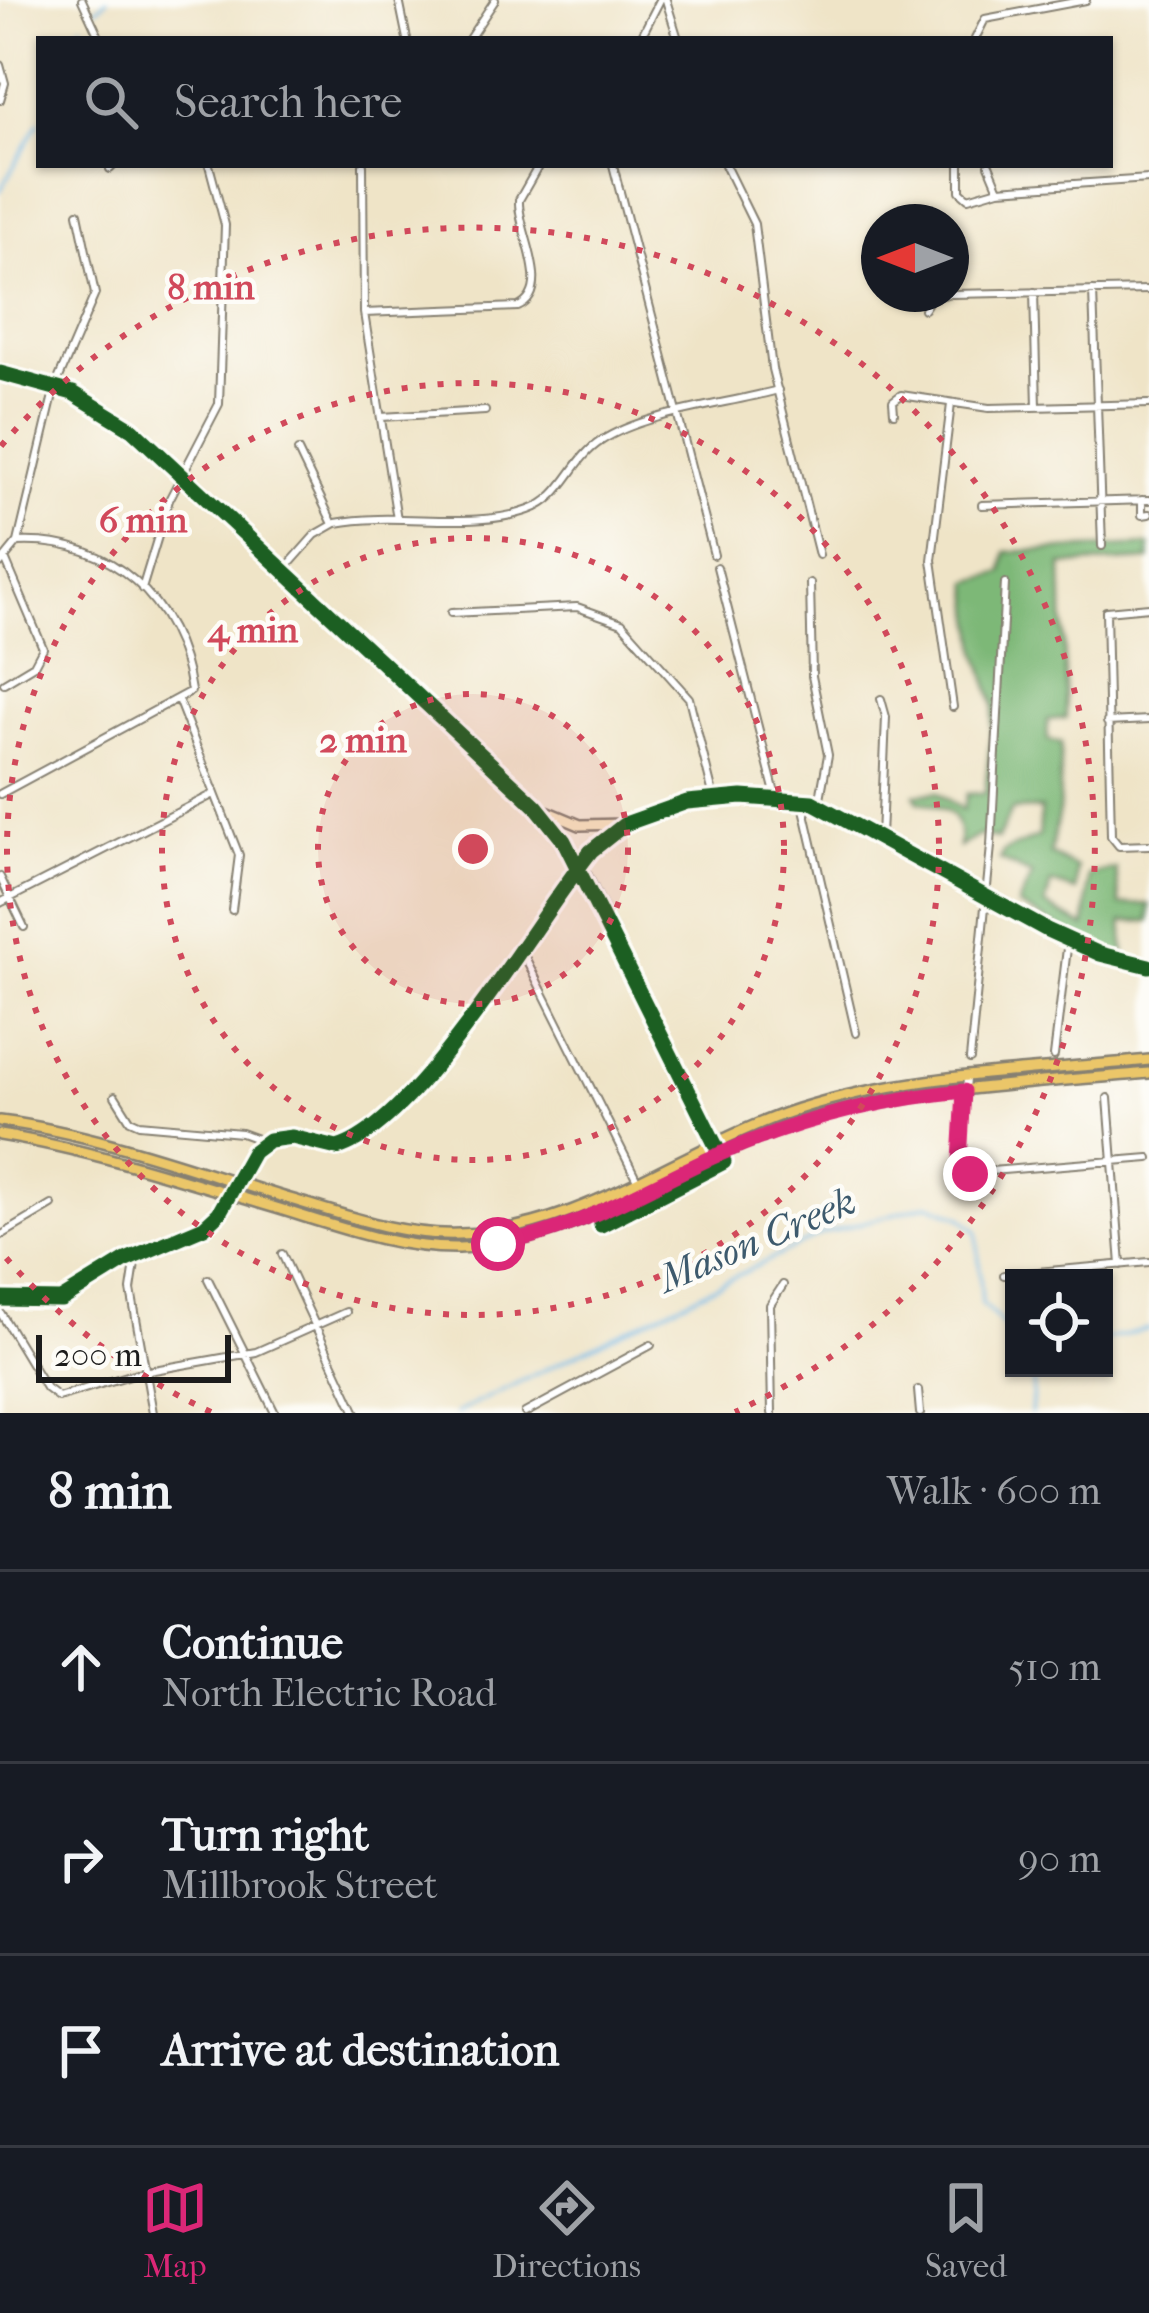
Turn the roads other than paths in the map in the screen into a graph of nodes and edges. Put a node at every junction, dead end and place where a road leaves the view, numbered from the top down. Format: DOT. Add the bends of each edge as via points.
graph roads {
  1 [pos="82,0"];
  2 [pos="399,0"];
  3 [pos="495,0"];
  4 [pos="663,0"];
  5 [pos="1086,0"];
  6 [pos="99,36"];
  7 [pos="406,36"];
  8 [pos="471,36"];
  9 [pos="642,36"];
  10 [pos="677,36"];
  11 [pos="976,36"];
  12 [pos="0,65"];
  13 [pos="0,100"];
  14 [pos="209,168"];
  15 [pos="363,168"];
  16 [pos="537,168"];
  17 [pos="615,168"];
  18 [pos="726,168"];
  19 [pos="960,168"];
  20 [pos="990,168"];
  21 [pos="1149,179"];
  22 [pos="999,189"];
  23 [pos="78,213"];
  24 [pos="1149,290"];
  25 [pos="1093,291"];
  26 [pos="1034,292"];
  27 [pos="969,294"];
  28 [pos="364,313"];
  29 [pos="0,373"];
  30 [pos="55,387"];
  31 [pos="778,390"];
  32 [pos="951,404"];
  33 [pos="1149,404"];
  34 [pos="1097,405"];
  35 [pos="1037,407"];
  36 [pos="485,411"];
  37 [pos="894,413"];
  38 [pos="678,416"];
  39 [pos="381,417"];
  40 [pos="298,451"];
  41 [pos="184,477"];
  42 [pos="1146,500"];
  43 [pos="1100,502"];
  44 [pos="982,505"];
  45 [pos="1149,514"];
  46 [pos="397,519"];
  47 [pos="333,524"];
  48 [pos="19,542"];
  49 [pos="1102,546"];
  50 [pos="714,555"];
  51 [pos="819,555"];
  52 [pos="3,562"];
  53 [pos="717,567"];
  54 [pos="284,570"];
  55 [pos="810,583"];
  56 [pos="1005,583"];
  57 [pos="142,589"];
  58 [pos="1149,608"];
  59 [pos="451,614"];
  60 [pos="4,683"];
  61 [pos="881,699"];
  62 [pos="178,702"];
  63 [pos="953,707"];
  64 [pos="1149,720"];
  65 [pos="1107,722"];
  66 [pos="0,794"];
  67 [pos="214,794"];
  68 [pos="776,797"];
  69 [pos="714,798"];
  70 [pos="802,800"];
  71 [pos="819,804"];
  72 [pos="536,806"];
  73 [pos="625,824"];
  74 [pos="881,837"];
  75 [pos="1149,845"];
  76 [pos="580,865"];
  77 [pos="0,878"];
  78 [pos="10,898"];
  79 [pos="986,899"];
  80 [pos="0,903"];
  81 [pos="232,910"];
  82 [pos="24,927"];
  83 [pos="1068,940"];
  84 [pos="520,947"];
  85 [pos="1149,966"];
  86 [pos="856,1033"];
  87 [pos="1054,1056"];
  88 [pos="970,1059"];
  89 [pos="1149,1060"];
  90 [pos="1149,1073"];
  91 [pos="967,1078"];
  92 [pos="964,1091"];
  93 [pos="116,1096"];
  94 [pos="1108,1098"];
  95 [pos="0,1121"];
  96 [pos="0,1135"];
  97 [pos="264,1142"];
  98 [pos="716,1142"];
  99 [pos="721,1154"];
  100 [pos="1149,1158"];
  101 [pos="1115,1161"];
  102 [pos="637,1180"];
  103 [pos="235,1182"];
  104 [pos="641,1192"];
  105 [pos="228,1193"];
  106 [pos="647,1204"];
  107 [pos="52,1205"];
  108 [pos="602,1225"];
  109 [pos="0,1236"];
  110 [pos="282,1254"];
  111 [pos="136,1255"];
  112 [pos="1149,1262"];
  113 [pos="1121,1264"];
  114 [pos="1004,1275"];
  115 [pos="208,1279"];
  116 [pos="783,1285"];
  117 [pos="0,1299"];
  118 [pos="0,1312"];
  119 [pos="346,1312"];
  120 [pos="315,1326"];
  121 [pos="651,1345"];
  122 [pos="247,1354"];
  123 [pos="145,1372"];
  124 [pos="918,1390"];
  125 [pos="153,1413"];
  126 [pos="274,1413"];
  127 [pos="356,1413"];
  128 [pos="524,1413"];
  129 [pos="772,1413"];
  130 [pos="920,1413"];
  1 -- 6 [label="street"];
  2 -- 7 [label="street"];
  3 -- 8 [label="street"];
  4 -- 9 [label="street"];
  4 -- 10 [label="street"];
  5 -- 11 [label="street" via="985,19"];
  12 -- 13 [label="street"];
  14 -- 41 [label="street" via="225,225 220,393 214,424"];
  15 -- 28 [label="street"];
  16 -- 28 [label="street" via="519,200 536,287 529,302"];
  17 -- 38 [label="street"];
  18 -- 31 [label="street" via="754,224"];
  19 -- 22 [label="street" via="964,196"];
  20 -- 22 [label="street"];
  21 -- 22 [label="street"];
  23 -- 30 [label="street" via="95,294"];
  24 -- 25 [label="street"];
  25 -- 26 [label="street"];
  25 -- 34 [label="street"];
  26 -- 27 [label="street"];
  26 -- 35 [label="street"];
  28 -- 39 [label="street"];
  29 -- 30 [label="street"];
  30 -- 41 [label="street" via="118,418"];
  30 -- 48 [label="street"];
  31 -- 38 [label="street"];
  31 -- 51 [label="street"];
  32 -- 35 [label="street"];
  32 -- 37 [label="street" via="901,395"];
  32 -- 63 [label="street" via="932,560"];
  33 -- 34 [label="street"];
  34 -- 35 [label="street"];
  34 -- 43 [label="street"];
  36 -- 39 [label="street"];
  38 -- 46 [label="street" via="601,441 535,508"];
  38 -- 50 [label="street"];
  39 -- 46 [label="street"];
  40 -- 47 [label="street"];
  41 -- 54 [label="street"];
  41 -- 57 [label="street"];
  42 -- 43 [label="street"];
  42 -- 45 [label="street" via="1142,515"];
  43 -- 44 [label="street"];
  43 -- 49 [label="street"];
  46 -- 47 [label="street"];
  47 -- 54 [label="street"];
  48 -- 52 [label="street"];
  48 -- 57 [label="street" via="86,548"];
  52 -- 60 [label="street" via="44,648 34,665"];
  53 -- 68 [label="street"];
  54 -- 72 [label="street"];
  55 -- 71 [label="street" via="812,676 828,754"];
  56 -- 79 [label="street"];
  57 -- 62 [label="street" via="181,642 191,691"];
  58 -- 65 [label="street" via="1109,609"];
  59 -- 69 [label="street" via="577,607 622,623 689,698"];
  61 -- 74 [label="street"];
  62 -- 66 [label="street"];
  62 -- 67 [label="street"];
  64 -- 65 [label="street"];
  65 -- 75 [label="street" via="1113,842"];
  67 -- 78 [label="street"];
  67 -- 81 [label="street" via="239,855"];
  68 -- 69 [label="street"];
  68 -- 70 [label="street"];
  69 -- 73 [label="street"];
  70 -- 71 [label="street"];
  70 -- 86 [label="street"];
  71 -- 74 [label="street"];
  72 -- 73 [label="street" via="580,825"];
  72 -- 76 [label="street"];
  73 -- 76 [label="street"];
  74 -- 79 [label="street"];
  76 -- 84 [label="street"];
  76 -- 98 [label="street"];
  77 -- 78 [label="street"];
  78 -- 80 [label="street"];
  78 -- 82 [label="street"];
  79 -- 83 [label="street"];
  79 -- 88 [label="street"];
  83 -- 85 [label="street"];
  83 -- 87 [label="street"];
  84 -- 97 [label="street" via="420,1086 379,1126 337,1148 284,1136"];
  84 -- 102 [label="street"];
  89 -- 91 [label="main road"];
  90 -- 92 [label="main road"];
  91 -- 92 [label="street"];
  91 -- 98 [label="main road" via="840,1097"];
  92 -- 99 [label="main road" via="854,1108"];
  92 -- 101 [label="street" via="963,1170"];
  93 -- 97 [label="street" via="139,1124"];
  94 -- 101 [label="street"];
  95 -- 103 [label="main road"];
  96 -- 105 [label="main road"];
  97 -- 103 [label="street"];
  98 -- 99 [label="street"];
  98 -- 102 [label="main road"];
  99 -- 104 [label="main road"];
  99 -- 106 [label="street" via="723,1166"];
  100 -- 101 [label="street"];
  101 -- 113 [label="street"];
  102 -- 103 [label="main road" via="550,1219 462,1234 380,1226"];
  103 -- 105 [label="street"];
  104 -- 105 [label="main road" via="539,1236 454,1248 385,1240"];
  104 -- 106 [label="street"];
  105 -- 111 [label="street" via="204,1228"];
  106 -- 108 [label="street"];
  107 -- 109 [label="street"];
  110 -- 120 [label="street"];
  111 -- 117 [label="street" via="61,1300"];
  111 -- 123 [label="street" via="131,1290"];
  112 -- 113 [label="street"];
  113 -- 114 [label="street"];
  115 -- 122 [label="street"];
  116 -- 129 [label="street" via="770,1305"];
  118 -- 123 [label="street" via="53,1396"];
  119 -- 120 [label="street"];
  120 -- 122 [label="street"];
  120 -- 127 [label="street"];
  121 -- 128 [label="street"];
  122 -- 123 [label="street"];
  122 -- 126 [label="street"];
  123 -- 125 [label="street"];
  124 -- 130 [label="street"];
}
